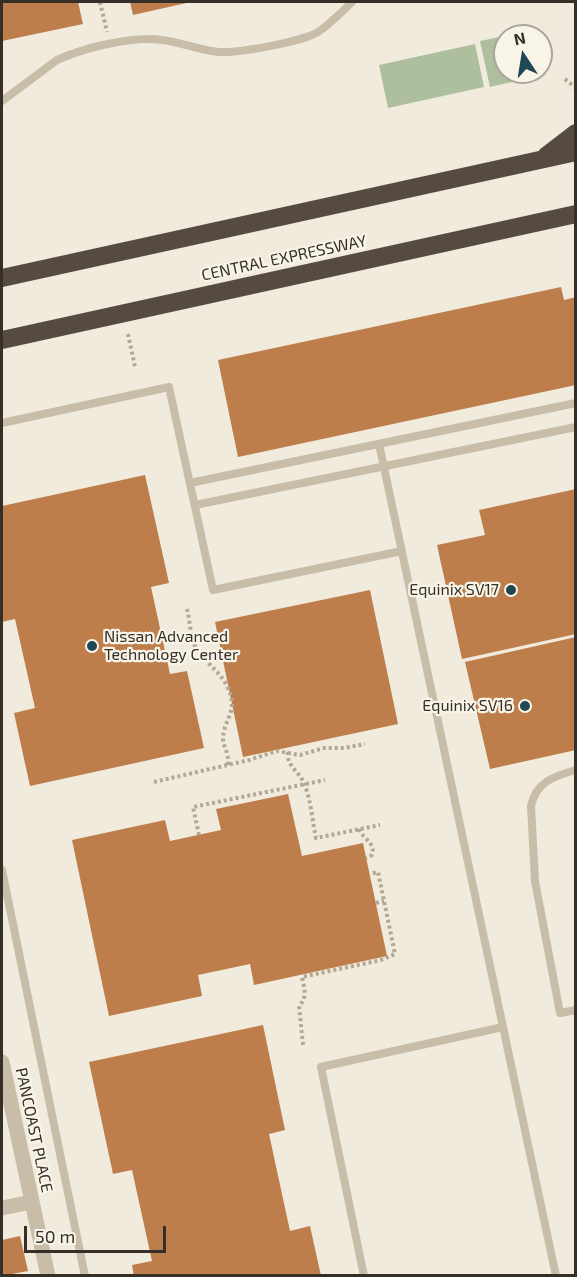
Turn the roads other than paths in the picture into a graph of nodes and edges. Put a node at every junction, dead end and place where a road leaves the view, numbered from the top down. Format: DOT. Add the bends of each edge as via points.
graph roads {
  1 [pos="352,2"];
  2 [pos="2,101"];
  3 [pos="576,133"];
  4 [pos="576,152"];
  5 [pos="541,160"];
  6 [pos="575,215"];
  7 [pos="2,278"];
  8 [pos="2,340"];
  9 [pos="576,403"];
  10 [pos="2,423"];
  11 [pos="576,427"];
  12 [pos="379,444"];
  13 [pos="383,466"];
  14 [pos="190,483"];
  15 [pos="195,505"];
  16 [pos="402,551"];
  17 [pos="576,770"];
  18 [pos="2,870"];
  19 [pos="576,1010"];
  20 [pos="503,1027"];
  21 [pos="2,1062"];
  22 [pos="31,1202"];
  23 [pos="2,1208"];
  24 [pos="48,1275"];
  25 [pos="85,1275"];
  26 [pos="364,1275"];
  27 [pos="556,1275"];
  1 -- 2 [label="lane" via="318,32 247,49 218,52 151,39 67,55"];
  3 -- 5 [label="highway"];
  4 -- 5 [label="highway"];
  5 -- 7 [label="highway"];
  6 -- 8 [label="highway, CENTRAL EXPRESSWAY"];
  9 -- 12 [label="lane"];
  10 -- 14 [label="lane" via="169,387"];
  11 -- 13 [label="lane"];
  12 -- 13 [label="lane"];
  12 -- 14 [label="lane"];
  13 -- 15 [label="lane"];
  13 -- 16 [label="lane"];
  14 -- 15 [label="lane"];
  15 -- 16 [label="lane" via="213,590"];
  16 -- 20 [label="lane"];
  17 -- 19 [label="lane" via="547,779 534,795 531,806 535,881 560,1013"];
  18 -- 25 [label="lane"];
  20 -- 26 [label="lane" via="321,1067"];
  20 -- 27 [label="lane"];
  21 -- 22 [label="street, PANCOAST PLACE"];
  22 -- 23 [label="street"];
  22 -- 24 [label="street, PANCOAST PLACE"];
}
